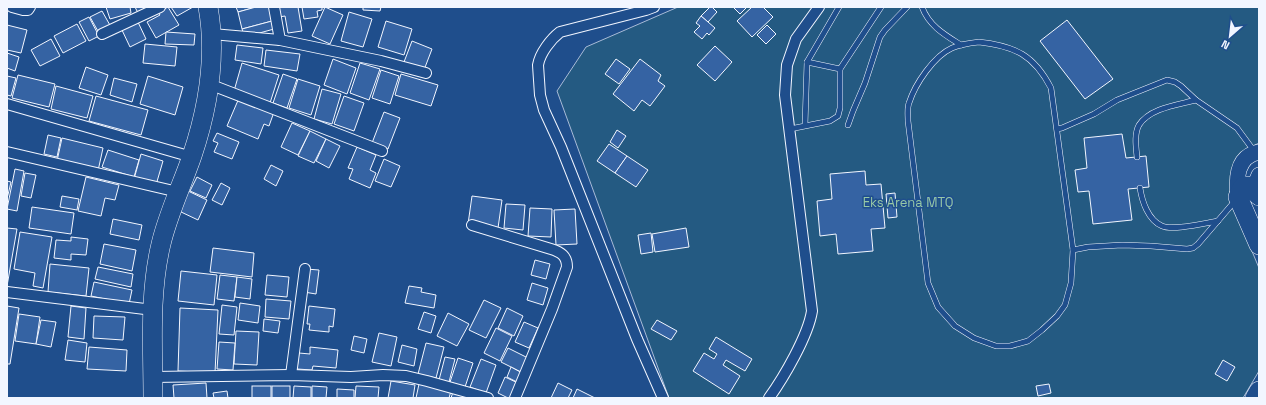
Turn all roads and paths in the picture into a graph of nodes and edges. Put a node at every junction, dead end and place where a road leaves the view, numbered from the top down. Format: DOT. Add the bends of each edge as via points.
graph roads {
  1 [pos="12,7"];
  2 [pos="30,7"];
  3 [pos="160,7"];
  4 [pos="208,7"];
  5 [pos="274,7"];
  6 [pos="654,7"];
  7 [pos="819,7"];
  8 [pos="839,7"];
  9 [pos="881,7"];
  10 [pos="907,7"];
  11 [pos="922,7"];
  12 [pos="102,34"];
  13 [pos="212,34"];
  14 [pos="280,40"];
  15 [pos="961,45"];
  16 [pos="807,62"];
  17 [pos="840,69"];
  18 [pos="426,72"];
  19 [pos="210,84"];
  20 [pos="1196,100"];
  21 [pos="7,104"];
  22 [pos="805,125"];
  23 [pos="848,125"];
  24 [pos="790,129"];
  25 [pos="1057,129"];
  26 [pos="382,151"];
  27 [pos="7,152"];
  28 [pos="1258,154"];
  29 [pos="192,157"];
  30 [pos="1137,157"];
  31 [pos="1259,175"];
  32 [pos="1140,188"];
  33 [pos="178,192"];
  34 [pos="1259,195"];
  35 [pos="1238,198"];
  36 [pos="1218,221"];
  37 [pos="472,225"];
  38 [pos="1259,246"];
  39 [pos="1073,250"];
  40 [pos="305,270"];
  41 [pos="7,292"];
  42 [pos="153,310"];
  43 [pos="291,375"];
  44 [pos="153,377"];
  45 [pos="1259,391"];
  46 [pos="153,398"];
  47 [pos="488,398"];
  48 [pos="515,398"];
  49 [pos="663,398"];
  50 [pos="769,398"];
  51 [pos="1255,398"];
  1 -- 2 [label="street" via="28,10"];
  3 -- 12 [label="street"];
  4 -- 13 [label="highway"];
  5 -- 14 [label="street"];
  6 -- 49 [label="street" via="560,32 551,40 538,65 544,110"];
  7 -- 24 [label="street" via="796,39 787,65 785,95"];
  8 -- 16 [label="lane"];
  9 -- 17 [label="lane"];
  10 -- 23 [label="lane" via="880,37 866,83"];
  11 -- 15 [label="lane" via="932,24"];
  13 -- 14 [label="street"];
  13 -- 19 [label="highway"];
  14 -- 18 [label="street"];
  15 -- 25 [label="lane" via="995,43 1009,47 1036,64 1051,88"];
  15 -- 39 [label="lane" via="950,48 934,62 922,76 908,104 928,283 938,307 955,326 974,338 996,346 1010,346 1028,341 1057,316 1065,305 1071,283"];
  16 -- 17 [label="lane"];
  16 -- 22 [label="lane"];
  17 -- 22 [label="lane" via="838,116 830,121"];
  19 -- 26 [label="street"];
  19 -- 29 [label="highway"];
  20 -- 25 [label="lane" via="1181,86 1167,80 1117,100 1094,114"];
  20 -- 28 [label="lane" via="1237,128"];
  20 -- 30 [label="lane" via="1150,114 1139,126 1135,141"];
  21 -- 29 [label="street"];
  22 -- 24 [label="lane"];
  24 -- 50 [label="street" via="812,311 808,329"];
  25 -- 39 [label="lane"];
  27 -- 33 [label="street"];
  28 -- 35 [label="street" via="1240,166 1236,182"];
  29 -- 33 [label="highway"];
  31 -- 34 [label="street" via="1256,182"];
  32 -- 36 [label="lane" via="1142,201 1152,218 1162,226 1175,228"];
  33 -- 42 [label="highway" via="161,243 156,268"];
  34 -- 35 [label="highway" via="1248,186 1244,186"];
  35 -- 36 [label="lane"];
  35 -- 38 [label="highway"];
  36 -- 39 [label="lane" via="1193,248 1122,245"];
  37 -- 48 [label="street" via="559,252 567,261 552,309"];
  40 -- 43 [label="street"];
  41 -- 42 [label="street"];
  42 -- 44 [label="highway"];
  43 -- 44 [label="street"];
  43 -- 47 [label="street" via="406,376"];
  44 -- 46 [label="highway"];
  45 -- 51 [label="highway"];
}
